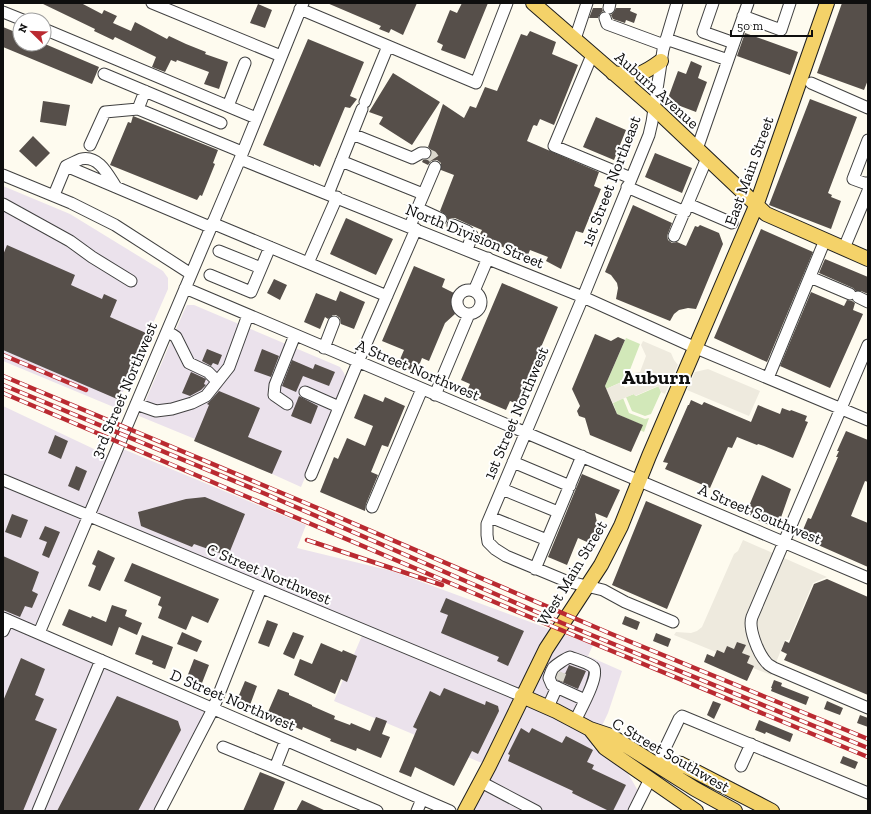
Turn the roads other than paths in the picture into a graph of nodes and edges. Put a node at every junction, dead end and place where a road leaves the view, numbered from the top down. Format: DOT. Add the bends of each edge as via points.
graph roads {
  1 [pos="152,3"];
  2 [pos="507,3"];
  3 [pos="533,3"];
  4 [pos="587,3"];
  5 [pos="678,3"];
  6 [pos="713,3"];
  7 [pos="748,3"];
  8 [pos="790,3"];
  9 [pos="827,3"];
  10 [pos="301,6"];
  11 [pos="608,10"];
  12 [pos="743,16"];
  13 [pos="52,32"];
  14 [pos="574,39"];
  15 [pos="665,42"];
  16 [pos="734,43"];
  17 [pos="388,46"];
  18 [pos="592,54"];
  19 [pos="281,56"];
  20 [pos="728,60"];
  21 [pos="661,61"];
  22 [pos="245,63"];
  23 [pos="613,73"];
  24 [pos="104,74"];
  25 [pos="811,83"];
  26 [pos="145,91"];
  27 [pos="228,106"];
  28 [pos="654,108"];
  29 [pos="868,108"];
  30 [pos="138,109"];
  31 [pos="256,118"];
  32 [pos="221,123"];
  33 [pos="352,134"];
  34 [pos="868,140"];
  35 [pos="90,145"];
  36 [pos="425,153"];
  37 [pos="702,154"];
  38 [pos="241,155"];
  39 [pos="341,161"];
  40 [pos="66,166"];
  41 [pos="435,167"];
  42 [pos="3,175"];
  43 [pos="629,183"];
  44 [pos="868,183"];
  45 [pos="116,187"];
  46 [pos="868,191"];
  47 [pos="423,194"];
  48 [pos="54,196"];
  49 [pos="332,196"];
  50 [pos="3,204"];
  51 [pos="756,206"];
  52 [pos="417,208"];
  53 [pos="686,208"];
  54 [pos="441,219"];
  55 [pos="732,223"];
  56 [pos="211,225"];
  57 [pos="454,225"];
  58 [pos="413,228"];
  59 [pos="674,236"];
  60 [pos="825,240"];
  61 [pos="270,247"];
  62 [pos="844,248"];
  63 [pos="467,250"];
  64 [pos="219,251"];
  65 [pos="488,258"];
  66 [pos="868,259"];
  67 [pos="308,263"];
  68 [pos="261,268"];
  69 [pos="191,274"];
  70 [pos="210,275"];
  71 [pos="810,277"];
  72 [pos="131,281"];
  73 [pos="185,288"];
  74 [pos="474,291"];
  75 [pos="386,296"];
  76 [pos="582,297"];
  77 [pos="858,298"];
  78 [pos="469,314"];
  79 [pos="248,315"];
  80 [pos="334,322"];
  81 [pos="167,331"];
  82 [pos="294,335"];
  83 [pos="868,345"];
  84 [pos="324,348"];
  85 [pos="696,348"];
  86 [pos="358,362"];
  87 [pos="768,378"];
  88 [pos="217,381"];
  89 [pos="422,390"];
  90 [pos="306,392"];
  91 [pos="435,395"];
  92 [pos="136,404"];
  93 [pos="287,404"];
  94 [pos="339,407"];
  95 [pos="841,408"];
  96 [pos="868,420"];
  97 [pos="525,433"];
  98 [pos="582,456"];
  99 [pos="513,462"];
  100 [pos="311,475"];
  101 [pos="3,480"];
  102 [pos="640,480"];
  103 [pos="570,486"];
  104 [pos="502,489"];
  105 [pos="372,507"];
  106 [pos="558,512"];
  107 [pos="89,515"];
  108 [pos="490,517"];
  109 [pos="547,540"];
  110 [pos="784,542"];
  111 [pos="535,569"];
  112 [pos="868,578"];
  113 [pos="587,586"];
  114 [pos="261,588"];
  115 [pos="6,619"];
  116 [pos="673,622"];
  117 [pos="3,632"];
  118 [pos="39,633"];
  119 [pos="102,660"];
  120 [pos="558,678"];
  121 [pos="522,696"];
  122 [pos="585,700"];
  123 [pos="548,707"];
  124 [pos="868,708"];
  125 [pos="213,709"];
  126 [pos="575,721"];
  127 [pos="590,729"];
  128 [pos="286,740"];
  129 [pos="751,744"];
  130 [pos="223,747"];
  131 [pos="657,765"];
  132 [pos="741,766"];
  133 [pos="275,768"];
  134 [pos="650,779"];
  135 [pos="481,782"];
  136 [pos="868,793"];
  137 [pos="422,799"];
  138 [pos="38,811"];
  139 [pos="160,811"];
  140 [pos="377,811"];
  141 [pos="417,811"];
  142 [pos="450,811"];
  143 [pos="465,811"];
  144 [pos="536,811"];
  145 [pos="634,811"];
  146 [pos="696,811"];
  147 [pos="735,811"];
  148 [pos="772,811"];
  1 -- 19 [label="street"];
  2 -- 17 [label="street" via="476,83"];
  3 -- 14 [label="main road, Auburn Avenue"];
  4 -- 14 [label="street"];
  5 -- 15 [label="street, 1st Street Northeast"];
  6 -- 16 [label="street" via="703,32"];
  7 -- 12 [label="street"];
  8 -- 12 [label="street" via="781,30"];
  9 -- 51 [label="main road, East Main Street"];
  10 -- 17 [label="street"];
  10 -- 19 [label="street, 3rd Street Northwest"];
  11 -- 15 [label="street" via="607,24"];
  12 -- 16 [label="street"];
  13 -- 27 [label="street"];
  14 -- 18 [label="main road, Auburn Avenue"];
  15 -- 20 [label="street"];
  15 -- 21 [label="street, 1st Street Northeast"];
  16 -- 20 [label="street"];
  17 -- 33 [label="street"];
  18 -- 23 [label="main road, Auburn Avenue"];
  18 -- 43 [label="street" via="554,146"];
  19 -- 31 [label="street, 3rd Street Northwest"];
  20 -- 37 [label="street"];
  21 -- 23 [label="main road" via="640,74 632,76"];
  21 -- 28 [label="street, 1st Street Northeast"];
  22 -- 27 [label="street"];
  23 -- 28 [label="main road, Auburn Avenue"];
  24 -- 26 [label="street"];
  25 -- 29 [label="street"];
  26 -- 30 [label="street"];
  26 -- 32 [label="street"];
  27 -- 31 [label="street"];
  28 -- 37 [label="main road, Auburn Avenue"];
  28 -- 43 [label="street, 1st Street Northeast" via="649,134"];
  30 -- 35 [label="street" via="105,112"];
  30 -- 38 [label="street, North Division Street"];
  31 -- 38 [label="street, 3rd Street Northwest"];
  33 -- 36 [label="street" via="412,158"];
  33 -- 39 [label="street"];
  34 -- 44 [label="street" via="853,178"];
  37 -- 51 [label="main road, Auburn Avenue"];
  37 -- 53 [label="street"];
  38 -- 49 [label="street, North Division Street"];
  38 -- 56 [label="street, 3rd Street Northwest"];
  39 -- 47 [label="street"];
  39 -- 49 [label="street"];
  40 -- 45 [label="street"];
  40 -- 45 [label="street" via="81,159 94,160"];
  40 -- 48 [label="street"];
  41 -- 47 [label="street"];
  42 -- 48 [label="street"];
  43 -- 53 [label="street"];
  43 -- 76 [label="street, 1st Street Northeast"];
  45 -- 56 [label="street"];
  46 -- 62 [label="street"];
  47 -- 52 [label="street"];
  48 -- 69 [label="street" via="115,225"];
  49 -- 58 [label="street, North Division Street"];
  49 -- 67 [label="street"];
  50 -- 72 [label="street" via="70,241"];
  51 -- 60 [label="main road, Auburn Avenue" via="766,214"];
  51 -- 85 [label="main road, East Main Street"];
  52 -- 54 [label="street"];
  52 -- 58 [label="street"];
  53 -- 55 [label="street"];
  53 -- 59 [label="street"];
  56 -- 61 [label="street"];
  56 -- 69 [label="street, 3rd Street Northwest"];
  57 -- 63 [label="street" via="472,235"];
  58 -- 63 [label="street, North Division Street"];
  58 -- 75 [label="street"];
  60 -- 62 [label="main road, Auburn Avenue"];
  60 -- 71 [label="street"];
  61 -- 67 [label="street"];
  61 -- 68 [label="street"];
  62 -- 66 [label="main road, Auburn Avenue"];
  63 -- 65 [label="street, North Division Street"];
  64 -- 68 [label="street"];
  65 -- 74 [label="street"];
  65 -- 76 [label="street, North Division Street"];
  67 -- 75 [label="street"];
  68 -- 70 [label="street" via="251,292"];
  69 -- 73 [label="street, 3rd Street Northwest"];
  71 -- 77 [label="street"];
  71 -- 87 [label="street"];
  73 -- 79 [label="street, A Street Northwest"];
  73 -- 81 [label="street, 3rd Street Northwest"];
  74 -- 78 [label="street" via="480,296 480,310"];
  74 -- 78 [label="street" via="463,292 457,300 459,309"];
  75 -- 86 [label="street"];
  76 -- 85 [label="street, North Division Street"];
  76 -- 97 [label="street, 1st Street Northwest"];
  78 -- 91 [label="street"];
  79 -- 82 [label="street, A Street Northwest"];
  79 -- 88 [label="street" via="229,366"];
  80 -- 84 [label="street"];
  81 -- 88 [label="street" via="176,337 189,363 208,372"];
  81 -- 92 [label="street, 3rd Street Northwest"];
  82 -- 84 [label="street, A Street Northwest"];
  82 -- 93 [label="street" via="275,385 274,395"];
  83 -- 95 [label="street"];
  84 -- 86 [label="street, A Street Northwest"];
  85 -- 87 [label="street, North Division Street"];
  85 -- 102 [label="main road, West Main Street"];
  86 -- 89 [label="street, A Street Northwest"];
  86 -- 94 [label="street"];
  87 -- 95 [label="street, North Division Street"];
  88 -- 92 [label="street" via="206,396 172,409 156,411"];
  89 -- 91 [label="street, A Street Northwest"];
  89 -- 105 [label="street"];
  90 -- 94 [label="street"];
  91 -- 97 [label="street, A Street Northwest"];
  92 -- 107 [label="street, 3rd Street Northwest"];
  94 -- 100 [label="street"];
  95 -- 96 [label="street, North Division Street"];
  95 -- 110 [label="street"];
  97 -- 98 [label="street, A Street Northwest"];
  97 -- 99 [label="street, 1st Street Northwest"];
  98 -- 102 [label="street, A Street Northwest"];
  98 -- 103 [label="street"];
  99 -- 103 [label="street"];
  99 -- 104 [label="street, 1st Street Northwest"];
  101 -- 107 [label="street, C Street Northwest"];
  102 -- 110 [label="street, A Street Southwest"];
  102 -- 113 [label="main road, West Main Street" via="621,526"];
  103 -- 106 [label="street"];
  104 -- 106 [label="street"];
  104 -- 108 [label="street, 1st Street Northwest"];
  106 -- 109 [label="street"];
  107 -- 114 [label="street, C Street Northwest"];
  107 -- 118 [label="street, 3rd Street Northwest"];
  108 -- 109 [label="street"];
  108 -- 111 [label="street, 1st Street Northwest" via="486,529 488,542 506,556"];
  109 -- 111 [label="street"];
  110 -- 112 [label="street, A Street Southwest"];
  110 -- 124 [label="street" via="752,617 751,630 760,653 766,663 774,668"];
  111 -- 113 [label="street"];
  113 -- 116 [label="street" via="604,590 625,602"];
  113 -- 121 [label="main road, West Main Street" via="554,636"];
  114 -- 121 [label="street, C Street Northwest"];
  114 -- 125 [label="street"];
  115 -- 117 [label="street"];
  115 -- 118 [label="street, D Street Northwest"];
  118 -- 119 [label="street, D Street Northwest"];
  119 -- 125 [label="street, D Street Northwest"];
  119 -- 138 [label="street"];
  120 -- 122 [label="street"];
  120 -- 122 [label="street" via="565,658 570,656 593,667 595,677"];
  120 -- 123 [label="street"];
  121 -- 123 [label="main road, C Street Southwest"];
  121 -- 135 [label="main road, West Main Street"];
  122 -- 126 [label="street"];
  123 -- 126 [label="main road, C Street Southwest"];
  125 -- 128 [label="street, D Street Northwest"];
  125 -- 139 [label="street"];
  126 -- 127 [label="main road, C Street Southwest"];
  127 -- 131 [label="main road, C Street Southwest" via="611,736"];
  127 -- 134 [label="main road, C Street Southwest" via="605,748"];
  128 -- 133 [label="street"];
  128 -- 137 [label="street, D Street Northwest"];
  129 -- 131 [label="street" via="682,716 678,719"];
  129 -- 132 [label="street"];
  129 -- 136 [label="street"];
  130 -- 133 [label="street"];
  131 -- 147 [label="main road, C Street Southwest"];
  131 -- 148 [label="main road" via="681,764"];
  133 -- 140 [label="street"];
  134 -- 145 [label="street"];
  134 -- 146 [label="main road, C Street Southwest"];
  135 -- 143 [label="main road, West Main Street"];
  135 -- 144 [label="street"];
  137 -- 141 [label="street"];
  137 -- 142 [label="street, D Street Northwest"];
}
